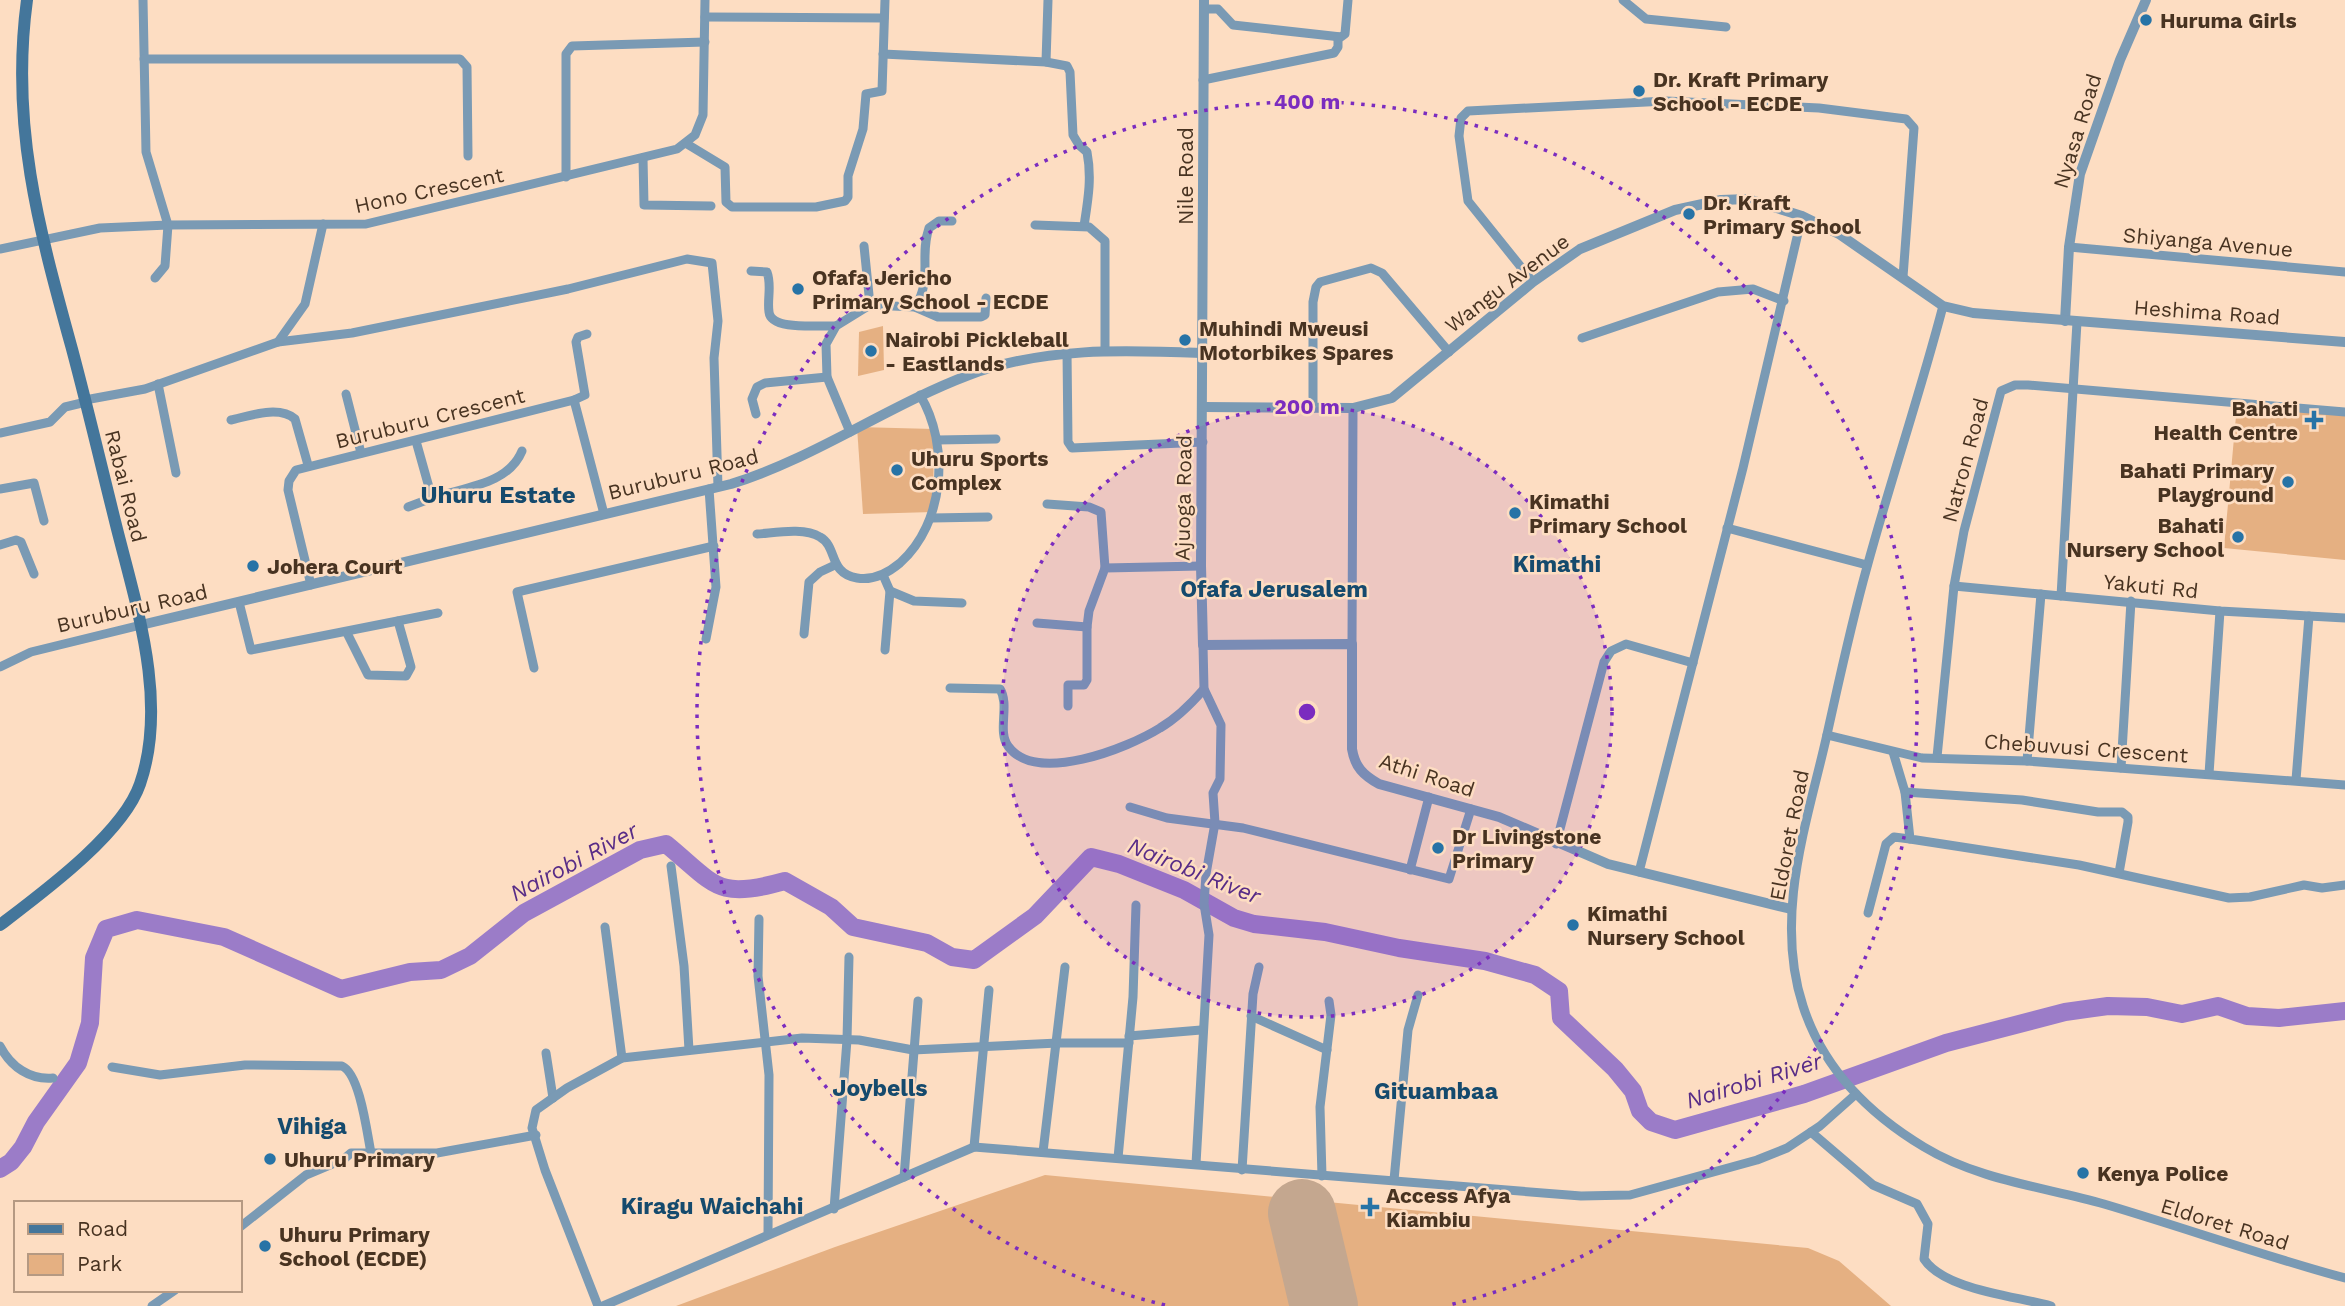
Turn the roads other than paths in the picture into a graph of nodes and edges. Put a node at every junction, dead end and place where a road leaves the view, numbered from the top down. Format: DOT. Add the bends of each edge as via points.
graph roads {
  1 [pos="27,0"];
  2 [pos="143,0"];
  3 [pos="705,0"];
  4 [pos="885,0"];
  5 [pos="1048,0"];
  6 [pos="1348,0"];
  7 [pos="1623,0"];
  8 [pos="2146,0"];
  9 [pos="1204,5"];
  10 [pos="705,17"];
  11 [pos="884,19"];
  12 [pos="1726,27"];
  13 [pos="1338,37"];
  14 [pos="705,42"];
  15 [pos="883,54"];
  16 [pos="144,58"];
  17 [pos="1046,62"];
  18 [pos="1203,80"];
  19 [pos="687,144"];
  20 [pos="468,156"];
  21 [pos="643,158"];
  22 [pos="566,177"];
  23 [pos="711,206"];
  24 [pos="1802,216"];
  25 [pos="952,221"];
  26 [pos="323,224"];
  27 [pos="168,225"];
  28 [pos="1035,225"];
  29 [pos="1084,226"];
  30 [pos="41,239"];
  31 [pos="863,246"];
  32 [pos="2069,247"];
  33 [pos="0,248"];
  34 [pos="751,271"];
  35 [pos="2345,272"];
  36 [pos="1903,277"];
  37 [pos="155,278"];
  38 [pos="1533,282"];
  39 [pos="986,298"];
  40 [pos="1784,301"];
  41 [pos="870,305"];
  42 [pos="1943,306"];
  43 [pos="915,307"];
  44 [pos="2071,321"];
  45 [pos="836,326"];
  46 [pos="587,334"];
  47 [pos="1582,338"];
  48 [pos="278,342"];
  49 [pos="2345,342"];
  50 [pos="1105,350"];
  51 [pos="1067,352"];
  52 [pos="1449,352"];
  53 [pos="1202,353"];
  54 [pos="827,377"];
  55 [pos="158,384"];
  56 [pos="2075,391"];
  57 [pos="345,394"];
  58 [pos="920,396"];
  59 [pos="574,400"];
  60 [pos="85,401"];
  61 [pos="1204,407"];
  62 [pos="1313,407"];
  63 [pos="1353,408"];
  64 [pos="2345,412"];
  65 [pos="756,414"];
  66 [pos="231,420"];
  67 [pos="850,432"];
  68 [pos="0,433"];
  69 [pos="996,439"];
  70 [pos="937,440"];
  71 [pos="416,441"];
  72 [pos="1203,442"];
  73 [pos="522,451"];
  74 [pos="361,453"];
  75 [pos="308,465"];
  76 [pos="176,473"];
  77 [pos="714,488"];
  78 [pos="0,489"];
  79 [pos="432,499"];
  80 [pos="1047,504"];
  81 [pos="408,507"];
  82 [pos="604,514"];
  83 [pos="988,517"];
  84 [pos="932,518"];
  85 [pos="44,521"];
  86 [pos="1727,528"];
  87 [pos="757,534"];
  88 [pos="0,545"];
  89 [pos="714,546"];
  90 [pos="835,565"];
  91 [pos="1867,565"];
  92 [pos="1201,566"];
  93 [pos="1105,568"];
  94 [pos="34,574"];
  95 [pos="883,575"];
  96 [pos="311,585"];
  97 [pos="1954,586"];
  98 [pos="890,591"];
  99 [pos="2041,594"];
  100 [pos="2061,596"];
  101 [pos="2131,601"];
  102 [pos="239,602"];
  103 [pos="962,603"];
  104 [pos="2220,611"];
  105 [pos="438,612"];
  106 [pos="2309,615"];
  107 [pos="2345,618"];
  108 [pos="398,621"];
  109 [pos="1037,623"];
  110 [pos="141,625"];
  111 [pos="1087,627"];
  112 [pos="347,633"];
  113 [pos="804,634"];
  114 [pos="706,639"];
  115 [pos="1352,644"];
  116 [pos="1203,645"];
  117 [pos="885,650"];
  118 [pos="1693,663"];
  119 [pos="0,667"];
  120 [pos="534,668"];
  121 [pos="950,688"];
  122 [pos="1204,689"];
  123 [pos="1068,706"];
  124 [pos="1827,735"];
  125 [pos="1893,752"];
  126 [pos="1937,757"];
  127 [pos="2026,761"];
  128 [pos="2121,768"];
  129 [pos="2209,774"];
  130 [pos="2296,780"];
  131 [pos="2345,785"];
  132 [pos="1905,792"];
  133 [pos="1429,797"];
  134 [pos="1130,807"];
  135 [pos="1471,808"];
  136 [pos="1215,823"];
  137 [pos="1910,839"];
  138 [pos="1556,844"];
  139 [pos="671,866"];
  140 [pos="1410,870"];
  141 [pos="1639,872"];
  142 [pos="2119,873"];
  143 [pos="2345,885"];
  144 [pos="1136,905"];
  145 [pos="1791,909"];
  146 [pos="1868,913"];
  147 [pos="759,919"];
  148 [pos="0,925"];
  149 [pos="605,927"];
  150 [pos="849,957"];
  151 [pos="1065,967"];
  152 [pos="1259,967"];
  153 [pos="989,990"];
  154 [pos="1418,995"];
  155 [pos="918,1000"];
  156 [pos="1329,1001"];
  157 [pos="1251,1016"];
  158 [pos="1201,1030"];
  159 [pos="847,1040"];
  160 [pos="1129,1040"];
  161 [pos="765,1042"];
  162 [pos="1058,1042"];
  163 [pos="0,1046"];
  164 [pos="983,1046"];
  165 [pos="913,1049"];
  166 [pos="689,1050"];
  167 [pos="1327,1051"];
  168 [pos="546,1053"];
  169 [pos="622,1059"];
  170 [pos="113,1067"];
  171 [pos="54,1078"];
  172 [pos="1854,1092"];
  173 [pos="553,1098"];
  174 [pos="1811,1132"];
  175 [pos="536,1135"];
  176 [pos="974,1147"];
  177 [pos="1043,1152"];
  178 [pos="371,1153"];
  179 [pos="1118,1158"];
  180 [pos="1196,1164"];
  181 [pos="1242,1170"];
  182 [pos="1322,1176"];
  183 [pos="904,1177"];
  184 [pos="1394,1180"];
  185 [pos="834,1209"];
  186 [pos="242,1225"];
  187 [pos="768,1233"];
  188 [pos="2345,1278"];
  189 [pos="172,1292"];
  190 [pos="152,1306"];
  191 [pos="601,1306"];
  192 [pos="2051,1306"];
  1 -- 30 [label="main road, Rabai Road" via="20,93"];
  2 -- 16 [label="street"];
  3 -- 10 [label="street"];
  4 -- 11 [label="street"];
  5 -- 17 [label="street"];
  6 -- 13 [label="street" via="1345,34"];
  7 -- 12 [label="street" via="1646,19"];
  8 -- 32 [label="street, Nyasa Road" via="2080,174"];
  9 -- 13 [label="street" via="1218,9 1233,25"];
  9 -- 18 [label="street, Nile Road"];
  10 -- 11 [label="street"];
  10 -- 14 [label="street"];
  11 -- 15 [label="street"];
  13 -- 18 [label="street" via="1334,53"];
  14 -- 19 [label="street" via="703,115"];
  14 -- 22 [label="street" via="572,46 566,54"];
  15 -- 17 [label="street"];
  15 -- 19 [label="street" via="882,92 866,94 863,129 845,201 816,207 732,207 726,202 726,167"];
  16 -- 20 [label="street" via="460,59 467,67"];
  16 -- 27 [label="street" via="146,152"];
  17 -- 29 [label="street" via="1064,64 1070,72 1073,135 1087,152 1090,166"];
  18 -- 53 [label="street, Nile Road"];
  19 -- 21 [label="street, Hono Crescent"];
  21 -- 22 [label="street, Hono Crescent"];
  21 -- 23 [label="street" via="644,205"];
  22 -- 26 [label="street, Hono Crescent" via="378,222"];
  24 -- 36 [label="street, Wangu Avenue" via="1839,234"];
  24 -- 38 [label="street, Wangu Avenue" via="1748,199 1697,204 1587,246"];
  24 -- 40 [label="street"];
  25 -- 43 [label="street" via="939,221 929,228 927,279"];
  26 -- 27 [label="street, Hono Crescent"];
  26 -- 48 [label="street" via="304,304"];
  27 -- 30 [label="street, Hono Crescent" via="100,228"];
  27 -- 37 [label="street" via="164,266"];
  28 -- 29 [label="street"];
  29 -- 50 [label="street" via="1104,241"];
  30 -- 33 [label="street, Hono Crescent"];
  30 -- 60 [label="main road, Rabai Road"];
  31 -- 41 [label="street"];
  32 -- 35 [label="street, Shiyanga Avenue"];
  32 -- 44 [label="street, Nyasa Road"];
  34 -- 45 [label="street" via="767,272 773,322"];
  36 -- 38 [label="street" via="1914,128 1906,118 1819,108 1666,101 1468,111 1459,126 1468,201"];
  36 -- 42 [label="street, Wangu Avenue"];
  38 -- 52 [label="street, Wangu Avenue"];
  39 -- 43 [label="street" via="981,317 938,317"];
  40 -- 47 [label="street" via="1753,289 1718,292"];
  40 -- 86 [label="street"];
  41 -- 43 [label="street"];
  41 -- 45 [label="street"];
  42 -- 44 [label="street, Wangu Avenue" via="1996,316"];
  42 -- 91 [label="street, Eldoret Road"];
  44 -- 49 [label="street, Heshima Road"];
  44 -- 56 [label="street"];
  45 -- 54 [label="street" via="826,344"];
  46 -- 59 [label="street" via="576,342 585,395"];
  48 -- 55 [label="street"];
  48 -- 77 [label="street" via="352,333 555,292 687,259 712,263 718,321"];
  50 -- 51 [label="street, Buruburu Road"];
  50 -- 53 [label="street, Buruburu Road"];
  51 -- 58 [label="street, Buruburu Road" via="999,366"];
  51 -- 72 [label="street" via="1068,442 1072,448"];
  52 -- 62 [label="street" via="1382,273 1371,268 1320,282 1313,293"];
  52 -- 63 [label="street, Wangu Avenue" via="1392,398"];
  53 -- 61 [label="street, Ajuoga Road"];
  54 -- 65 [label="street" via="757,387 752,399"];
  54 -- 67 [label="street"];
  55 -- 60 [label="street"];
  55 -- 76 [label="street"];
  56 -- 64 [label="street, Natron Road"];
  56 -- 97 [label="street, Natron Road" via="2028,385 2001,391"];
  56 -- 100 [label="street"];
  57 -- 74 [label="street"];
  58 -- 67 [label="street, Buruburu Road"];
  58 -- 70 [label="street"];
  59 -- 71 [label="street, Buruburu Crescent"];
  59 -- 82 [label="street"];
  60 -- 68 [label="street" via="65,407 50,422"];
  60 -- 110 [label="main road, Rabai Road"];
  61 -- 62 [label="street, Wangu Avenue"];
  61 -- 72 [label="street, Ajuoga Road"];
  62 -- 63 [label="street, Wangu Avenue"];
  63 -- 115 [label="street, Athi Road"];
  66 -- 75 [label="street" via="259,414 291,415"];
  67 -- 77 [label="street, Buruburu Road" via="768,473"];
  69 -- 70 [label="street"];
  70 -- 84 [label="street"];
  71 -- 74 [label="street, Buruburu Crescent"];
  71 -- 79 [label="street"];
  72 -- 92 [label="street, Ajuoga Road"];
  73 -- 79 [label="street" via="507,474"];
  74 -- 75 [label="street, Buruburu Crescent"];
  75 -- 96 [label="street" via="296,470 288,490"];
  77 -- 82 [label="street, Buruburu Road"];
  77 -- 89 [label="street"];
  78 -- 85 [label="street" via="34,483"];
  79 -- 81 [label="street"];
  80 -- 93 [label="street" via="1101,512"];
  82 -- 96 [label="street, Buruburu Road"];
  83 -- 84 [label="street"];
  84 -- 95 [label="street" via="907,556"];
  86 -- 91 [label="street"];
  86 -- 118 [label="street"];
  87 -- 90 [label="street" via="813,534 827,542"];
  88 -- 94 [label="street" via="21,542"];
  89 -- 114 [label="street" via="716,587"];
  89 -- 120 [label="street" via="517,592"];
  90 -- 95 [label="street" via="855,578"];
  90 -- 113 [label="street" via="808,582"];
  91 -- 124 [label="street, Eldoret Road"];
  92 -- 93 [label="street"];
  92 -- 116 [label="street, Ajuoga Road"];
  93 -- 111 [label="street"];
  95 -- 98 [label="street"];
  96 -- 102 [label="street, Buruburu Road"];
  97 -- 99 [label="street, Yakuti Rd"];
  97 -- 126 [label="street, Natron Road"];
  98 -- 103 [label="street" via="914,601"];
  98 -- 117 [label="street"];
  99 -- 100 [label="street, Yakuti Rd"];
  99 -- 127 [label="street"];
  100 -- 101 [label="street, Yakuti Rd"];
  101 -- 104 [label="street, Yakuti Rd"];
  101 -- 128 [label="street"];
  102 -- 110 [label="street, Buruburu Road"];
  102 -- 112 [label="street" via="251,650"];
  104 -- 106 [label="street, Yakuti Rd"];
  104 -- 129 [label="street"];
  105 -- 108 [label="street"];
  106 -- 107 [label="street, Yakuti Rd"];
  106 -- 130 [label="street"];
  108 -- 112 [label="street"];
  108 -- 112 [label="street" via="411,667 406,676 368,675"];
  109 -- 111 [label="street"];
  110 -- 119 [label="street, Buruburu Road" via="31,652"];
  110 -- 148 [label="main road, Rabai Road" via="151,708 140,785 119,824"];
  111 -- 123 [label="street" via="1087,680 1084,685 1068,685"];
  115 -- 116 [label="street"];
  115 -- 133 [label="street, Athi Road" via="1355,764 1379,784"];
  116 -- 122 [label="street, Ajuoga Road"];
  118 -- 138 [label="street" via="1626,644 1611,651"];
  118 -- 141 [label="street"];
  121 -- 122 [label="street" via="1000,689 1009,747 1023,758 1045,763 1094,757 1127,745 1176,717"];
  122 -- 136 [label="street, Ajuoga Road" via="1221,725 1220,779 1213,793"];
  124 -- 125 [label="street, Chebuvusi Crescent"];
  124 -- 145 [label="street, Eldoret Road"];
  125 -- 126 [label="street, Chebuvusi Crescent"];
  125 -- 132 [label="street"];
  126 -- 127 [label="street, Chebuvusi Crescent"];
  127 -- 128 [label="street, Chebuvusi Crescent"];
  128 -- 129 [label="street, Chebuvusi Crescent"];
  129 -- 130 [label="street, Chebuvusi Crescent"];
  130 -- 131 [label="street, Chebuvusi Crescent"];
  132 -- 137 [label="street"];
  132 -- 142 [label="street" via="2122,812 2128,822"];
  133 -- 135 [label="street, Athi Road"];
  133 -- 140 [label="street"];
  134 -- 136 [label="street" via="1167,818"];
  135 -- 138 [label="street, Athi Road"];
  135 -- 140 [label="street" via="1452,878"];
  136 -- 140 [label="street"];
  136 -- 158 [label="street, Ajuoga Road" via="1206,874 1209,935"];
  137 -- 142 [label="street"];
  137 -- 146 [label="street" via="1894,837 1886,844"];
  138 -- 141 [label="street, Athi Road"];
  139 -- 166 [label="street"];
  141 -- 145 [label="street, Athi Road"];
  142 -- 143 [label="street" via="2229,898 2304,885"];
  144 -- 160 [label="street"];
  145 -- 172 [label="street, Eldoret Road" via="1802,1002 1818,1046"];
  147 -- 161 [label="street" via="758,976"];
  149 -- 169 [label="street"];
  150 -- 159 [label="street"];
  151 -- 162 [label="street"];
  152 -- 157 [label="street"];
  153 -- 164 [label="street"];
  154 -- 184 [label="street" via="1408,1030"];
  155 -- 165 [label="street"];
  156 -- 167 [label="street"];
  157 -- 167 [label="street"];
  157 -- 181 [label="street"];
  158 -- 160 [label="street"];
  158 -- 180 [label="street, Ajuoga Road"];
  159 -- 161 [label="street"];
  159 -- 165 [label="street"];
  159 -- 185 [label="street"];
  160 -- 162 [label="street"];
  160 -- 179 [label="street"];
  161 -- 166 [label="street"];
  161 -- 187 [label="street"];
  162 -- 164 [label="street"];
  162 -- 177 [label="street"];
  163 -- 171 [label="street" via="23,1071 42,1079"];
  164 -- 165 [label="street"];
  164 -- 176 [label="street"];
  165 -- 183 [label="street"];
  166 -- 169 [label="street"];
  167 -- 182 [label="street" via="1320,1107"];
  168 -- 173 [label="street"];
  169 -- 173 [label="street"];
  170 -- 178 [label="street" via="160,1075 245,1065 342,1066 357,1089"];
  172 -- 174 [label="street"];
  172 -- 188 [label="street, Eldoret Road" via="1895,1129 1959,1165"];
  173 -- 175 [label="street" via="533,1115"];
  174 -- 184 [label="street" via="1757,1160 1630,1195 1581,1196"];
  174 -- 192 [label="street" via="1873,1185 1917,1204 1928,1224 1924,1259 1936,1272 1968,1288"];
  175 -- 178 [label="street" via="437,1153"];
  175 -- 191 [label="street" via="545,1170"];
  176 -- 177 [label="street"];
  176 -- 183 [label="street"];
  177 -- 179 [label="street"];
  178 -- 186 [label="street" via="351,1153 306,1175"];
  179 -- 180 [label="street"];
  180 -- 181 [label="street"];
  181 -- 182 [label="street"];
  182 -- 184 [label="street"];
  183 -- 185 [label="street"];
  185 -- 187 [label="street"];
  187 -- 191 [label="street"];
  189 -- 190 [label="street"];
}
